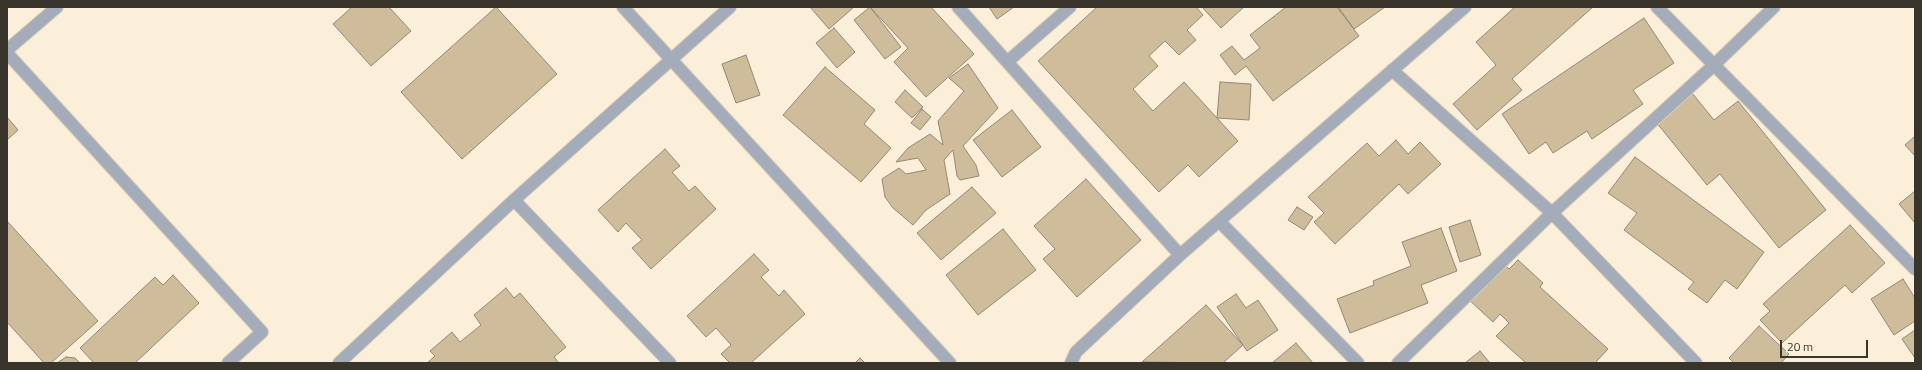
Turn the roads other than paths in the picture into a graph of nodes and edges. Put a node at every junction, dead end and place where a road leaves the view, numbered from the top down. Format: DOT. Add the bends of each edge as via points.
graph roads {
  1 [pos="56,7"];
  2 [pos="623,7"];
  3 [pos="730,7"];
  4 [pos="958,7"];
  5 [pos="1070,7"];
  6 [pos="1465,7"];
  7 [pos="1657,7"];
  8 [pos="1774,7"];
  9 [pos="7,52"];
  10 [pos="672,59"];
  11 [pos="1007,62"];
  12 [pos="1714,65"];
  13 [pos="1392,70"];
  14 [pos="514,200"];
  15 [pos="1552,213"];
  16 [pos="1220,222"];
  17 [pos="1180,255"];
  18 [pos="1915,269"];
  19 [pos="1692,362"];
  20 [pos="228,363"];
  21 [pos="339,363"];
  22 [pos="670,363"];
  23 [pos="950,363"];
  24 [pos="1071,363"];
  25 [pos="1358,363"];
  26 [pos="1398,363"];
  1 -- 9 [label="street"];
  2 -- 10 [label="street"];
  3 -- 10 [label="street"];
  4 -- 11 [label="street"];
  5 -- 11 [label="street"];
  6 -- 13 [label="street"];
  7 -- 12 [label="street"];
  8 -- 12 [label="street"];
  9 -- 20 [label="street" via="262,332"];
  10 -- 14 [label="street"];
  10 -- 23 [label="street"];
  11 -- 17 [label="street"];
  12 -- 15 [label="street"];
  12 -- 18 [label="street"];
  13 -- 15 [label="street"];
  13 -- 16 [label="street"];
  14 -- 21 [label="street"];
  14 -- 22 [label="street"];
  15 -- 19 [label="street"];
  15 -- 26 [label="street"];
  16 -- 17 [label="street"];
  16 -- 25 [label="street"];
  17 -- 24 [label="street" via="1076,352"];
}
